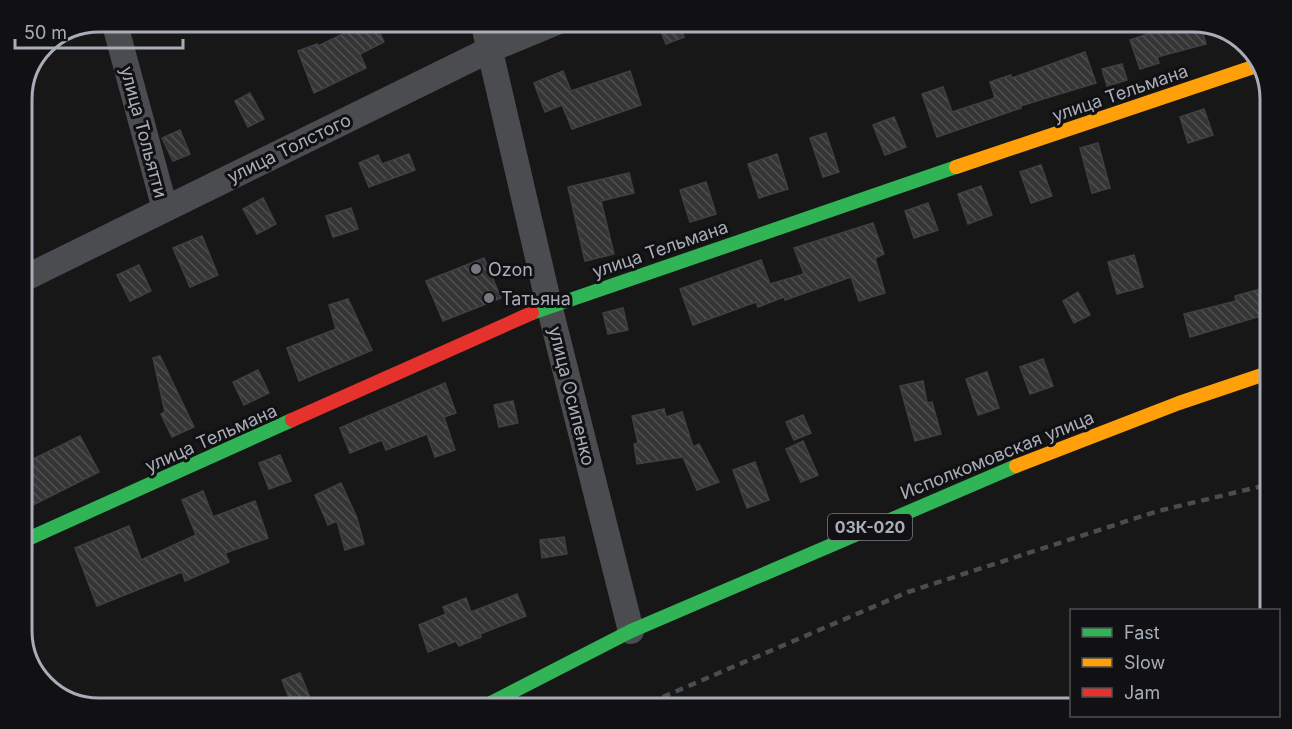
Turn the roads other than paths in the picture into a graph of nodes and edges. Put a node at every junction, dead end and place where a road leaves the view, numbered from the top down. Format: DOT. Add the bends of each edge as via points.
graph roads {
  1 [pos="117,32"];
  2 [pos="485,32"];
  3 [pos="532,32"];
  4 [pos="489,50"];
  5 [pos="1253,67"];
  6 [pos="165,209"];
  7 [pos="32,275"];
  8 [pos="549,305"];
  9 [pos="1260,376"];
  10 [pos="32,537"];
  11 [pos="631,631"];
  12 [pos="500,698"];
  1 -- 6 [label="street, улица Тольятти"];
  2 -- 4 [label="street, улица Осипенко"];
  3 -- 4 [label="street, улица Толстого"];
  4 -- 6 [label="street, улица Толстого"];
  4 -- 8 [label="street, улица Осипенко"];
  5 -- 8 [label="street, улица Тельмана"];
  6 -- 7 [label="street, улица Толстого"];
  8 -- 10 [label="street, улица Тельмана"];
  8 -- 11 [label="street, улица Осипенко"];
  9 -- 11 [label="street, Исполкомовская улица / 03К-020" via="973,482"];
  11 -- 12 [label="street, Исполкомовская улица / 03К-020"];
}
